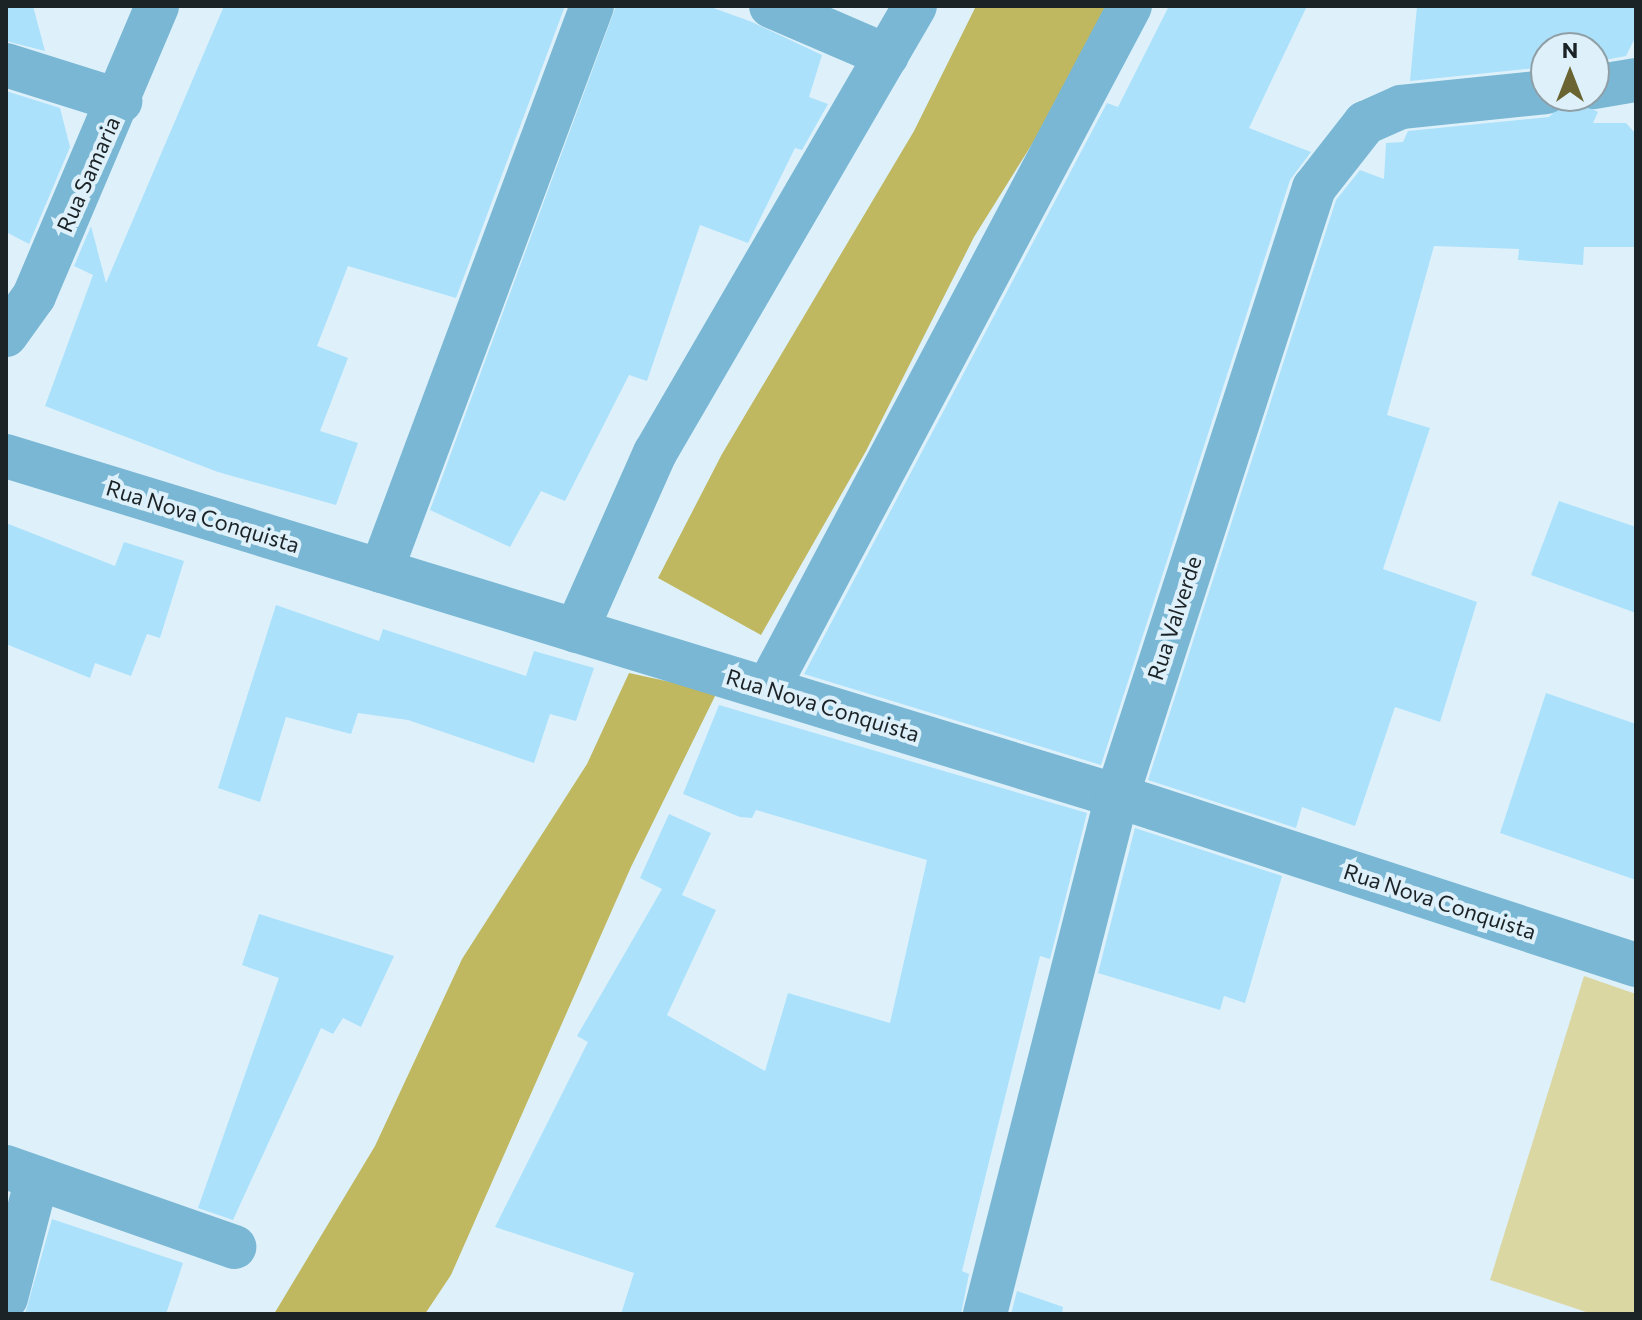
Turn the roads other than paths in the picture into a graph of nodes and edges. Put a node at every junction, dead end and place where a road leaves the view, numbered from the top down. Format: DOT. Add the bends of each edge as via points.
graph roads {
  1 [pos="157,6"];
  2 [pos="592,6"];
  3 [pos="771,6"];
  4 [pos="915,6"];
  5 [pos="1130,6"];
  6 [pos="887,56"];
  7 [pos="6,65"];
  8 [pos="1636,80"];
  9 [pos="1610,84"];
  10 [pos="1530,94"];
  11 [pos="120,101"];
  12 [pos="6,335"];
  13 [pos="6,456"];
  14 [pos="381,571"];
  15 [pos="576,631"];
  16 [pos="768,688"];
  17 [pos="1117,796"];
  18 [pos="1636,965"];
  19 [pos="22,1172"];
  20 [pos="234,1247"];
  21 [pos="6,1298"];
  22 [pos="985,1314"];
  1 -- 11 [label="street, Rua Samaria"];
  2 -- 14 [label="street"];
  3 -- 6 [label="street"];
  4 -- 6 [label="street"];
  5 -- 16 [label="street"];
  6 -- 15 [label="street" via="655,453"];
  7 -- 11 [label="street"];
  8 -- 9 [label="street"];
  10 -- 17 [label="street, Rua Valverde" via="1401,107 1365,123 1321,176 1274,301"];
  11 -- 12 [label="street, Rua Samaria" via="34,296"];
  13 -- 14 [label="street, Rua Nova Conquista"];
  14 -- 15 [label="street, Rua Nova Conquista"];
  15 -- 16 [label="street, Rua Nova Conquista"];
  16 -- 17 [label="street, Rua Nova Conquista"];
  17 -- 18 [label="street, Rua Nova Conquista"];
  17 -- 22 [label="street, Rua Valverde"];
  19 -- 20 [label="street"];
  19 -- 21 [label="street"];
}
